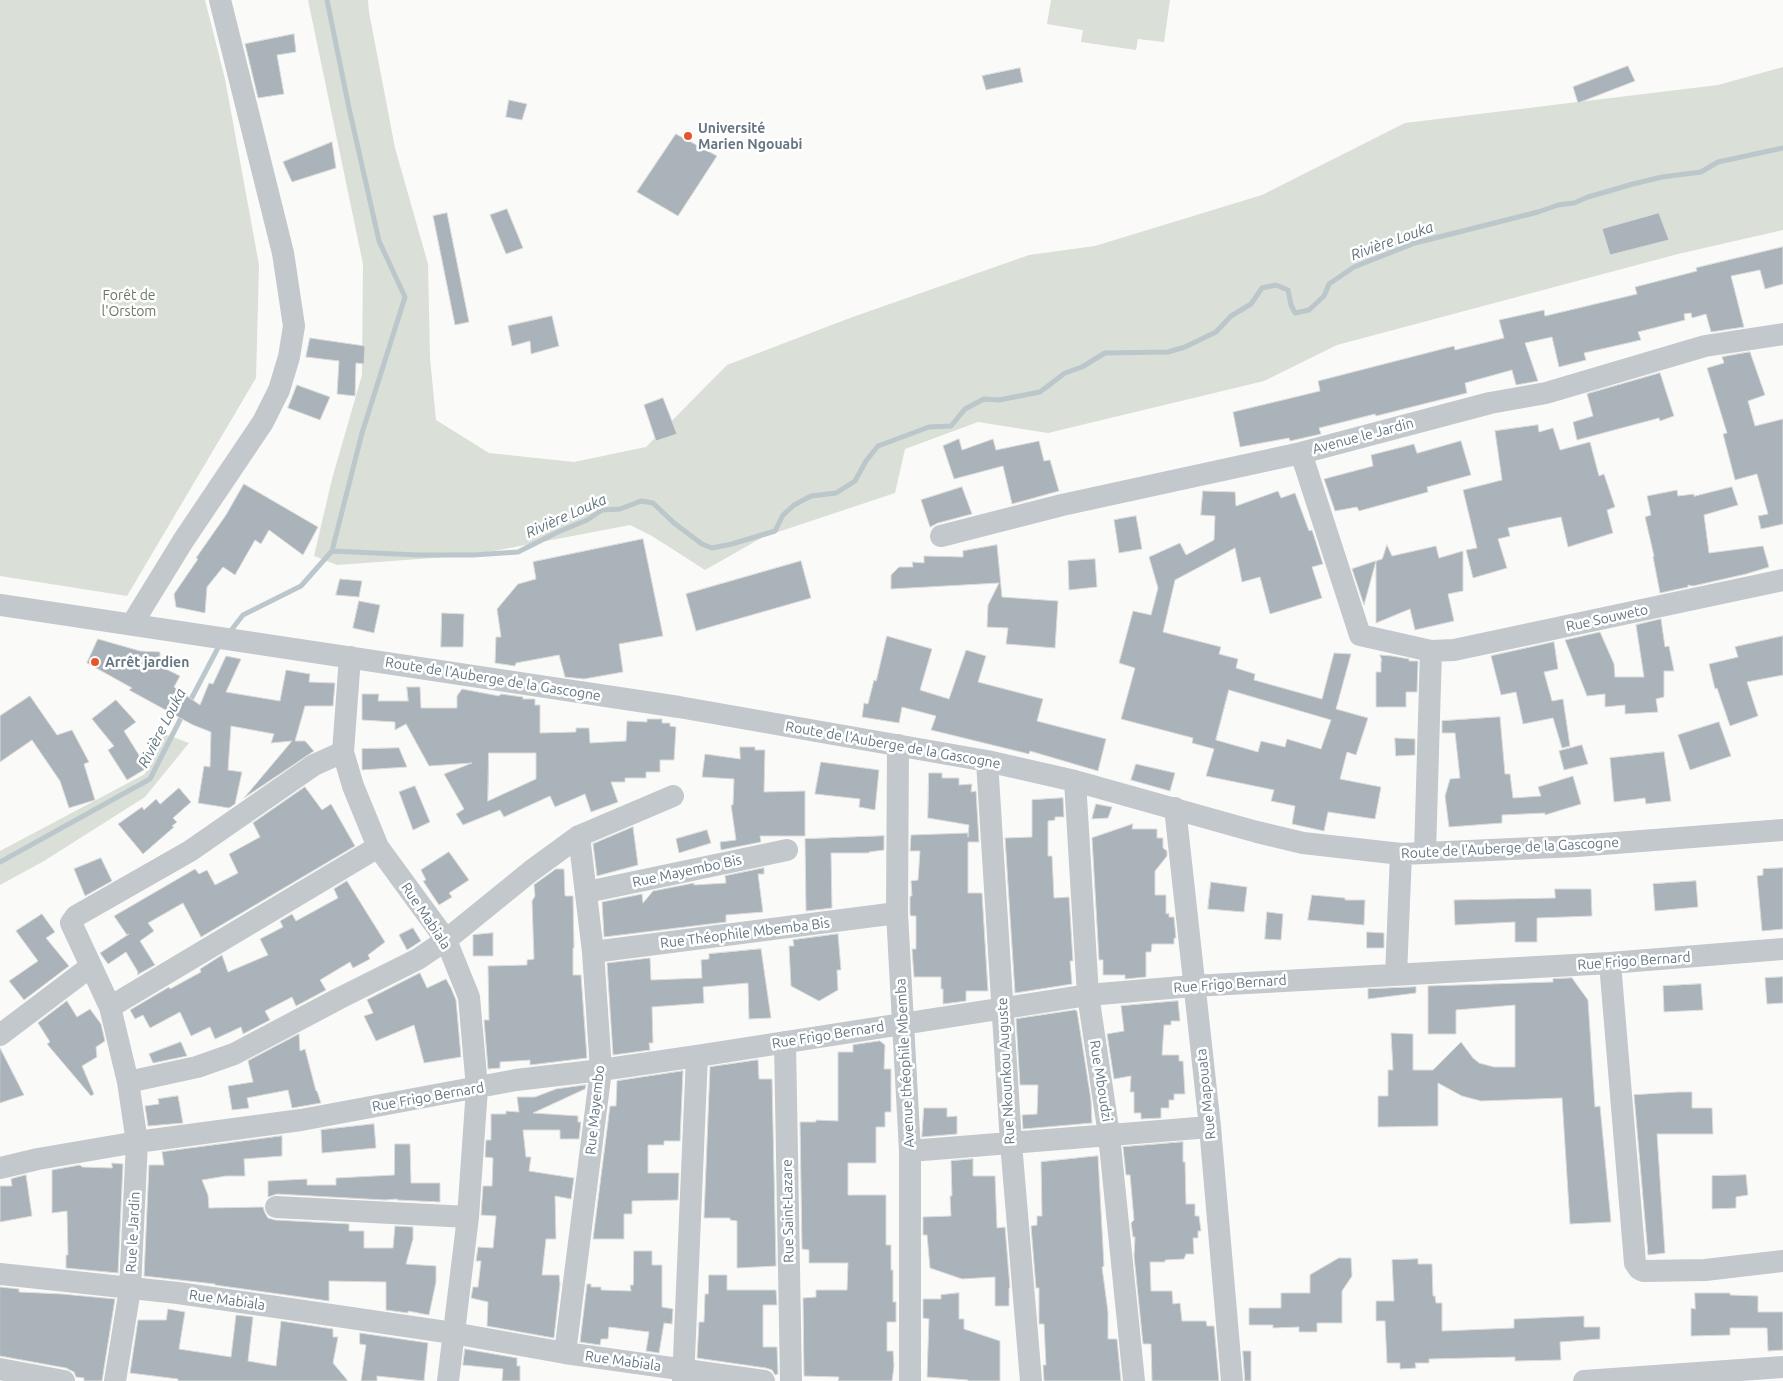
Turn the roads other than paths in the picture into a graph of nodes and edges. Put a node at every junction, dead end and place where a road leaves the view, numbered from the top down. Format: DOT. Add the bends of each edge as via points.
graph roads {
  1 [pos="220,0"];
  2 [pos="1783,334"];
  3 [pos="1302,453"];
  4 [pos="941,536"];
  5 [pos="1783,580"];
  6 [pos="0,605"];
  7 [pos="132,624"];
  8 [pos="1431,651"];
  9 [pos="350,657"];
  10 [pos="898,745"];
  11 [pos="344,752"];
  12 [pos="987,761"];
  13 [pos="1075,781"];
  14 [pos="673,796"];
  15 [pos="1175,808"];
  16 [pos="1783,830"];
  17 [pos="579,836"];
  18 [pos="378,847"];
  19 [pos="787,850"];
  20 [pos="1425,853"];
  21 [pos="1401,854"];
  22 [pos="587,892"];
  23 [pos="897,913"];
  24 [pos="446,940"];
  25 [pos="1783,949"];
  26 [pos="593,952"];
  27 [pos="1610,963"];
  28 [pos="90,967"];
  29 [pos="1396,975"];
  30 [pos="1193,986"];
  31 [pos="1088,995"];
  32 [pos="110,1007"];
  33 [pos="1003,1008"];
  34 [pos="902,1024"];
  35 [pos="0,1036"];
  36 [pos="785,1042"];
  37 [pos="698,1056"];
  38 [pos="601,1070"];
  39 [pos="128,1082"];
  40 [pos="477,1088"];
  41 [pos="1210,1127"];
  42 [pos="1109,1134"];
  43 [pos="137,1142"];
  44 [pos="1010,1143"];
  45 [pos="910,1151"];
  46 [pos="0,1168"];
  47 [pos="276,1207"];
  48 [pos="468,1217"];
  49 [pos="1783,1261"];
  50 [pos="0,1274"];
  51 [pos="130,1289"];
  52 [pos="453,1333"];
  53 [pos="565,1353"];
  54 [pos="1783,1367"];
  55 [pos="0,1369"];
  56 [pos="683,1375"];
  57 [pos="64,1381"];
  58 [pos="115,1381"];
  59 [pos="448,1381"];
  60 [pos="764,1381"];
  61 [pos="791,1381"];
  62 [pos="910,1381"];
  63 [pos="1031,1381"];
  64 [pos="1134,1381"];
  65 [pos="1232,1381"];
  66 [pos="1584,1381"];
  1 -- 7 [label="street" via="284,252 294,326 290,356 279,390 263,422"];
  2 -- 3 [label="street, Avenue le Jardin" via="1705,346 1546,392 1490,403"];
  3 -- 4 [label="street, Avenue le Jardin" via="1062,505"];
  3 -- 8 [label="street, Rue Souweto" via="1360,635"];
  5 -- 8 [label="street, Rue Souweto" via="1496,643"];
  6 -- 7 [label="street, Route de l'Auberge de la Gascogne"];
  7 -- 9 [label="street, Route de l'Auberge de la Gascogne"];
  8 -- 20 [label="street"];
  9 -- 10 [label="street, Route de l'Auberge de la Gascogne" via="679,707"];
  9 -- 11 [label="street, Rue Mabiala"];
  10 -- 12 [label="street, Route de l'Auberge de la Gascogne"];
  10 -- 23 [label="street, Avenue théophile Mbemba"];
  11 -- 18 [label="street, Rue Mabiala"];
  11 -- 28 [label="street, Rue le Jardin" via="314,765 190,851 73,918 71,923"];
  12 -- 13 [label="street, Route de l'Auberge de la Gascogne"];
  12 -- 33 [label="street, Rue Nkounkou Auguste"];
  13 -- 15 [label="street, Route de l'Auberge de la Gascogne"];
  13 -- 31 [label="street, Rue Mboudzi"];
  14 -- 17 [label="street"];
  15 -- 21 [label="street, Route de l'Auberge de la Gascogne" via="1303,843"];
  15 -- 30 [label="street, Rue Mapouata"];
  16 -- 20 [label="street, Route de l'Auberge de la Gascogne" via="1577,846"];
  17 -- 22 [label="street, Rue Mayembo"];
  17 -- 24 [label="street"];
  18 -- 24 [label="street, Rue Mabiala"];
  18 -- 32 [label="street"];
  19 -- 22 [label="street, Rue Mayembo Bis"];
  20 -- 21 [label="street, Route de l'Auberge de la Gascogne"];
  21 -- 29 [label="street"];
  22 -- 26 [label="street, Rue Mayembo"];
  23 -- 26 [label="street, Rue Théophile Mbemba Bis"];
  23 -- 34 [label="street, Avenue théophile Mbemba"];
  24 -- 39 [label="street" via="418,959 234,1054 197,1067"];
  24 -- 40 [label="street, Rue Mabiala" via="469,997"];
  25 -- 27 [label="street, Rue Frigo Bernard"];
  26 -- 38 [label="street, Rue Mayembo"];
  27 -- 29 [label="street, Rue Frigo Bernard"];
  27 -- 49 [label="street" via="1635,1262 1639,1269 1705,1270"];
  28 -- 32 [label="street, Rue le Jardin"];
  28 -- 35 [label="street"];
  29 -- 30 [label="street, Rue Frigo Bernard"];
  30 -- 31 [label="street, Rue Frigo Bernard"];
  30 -- 41 [label="street, Rue Mapouata"];
  31 -- 33 [label="street, Rue Frigo Bernard"];
  31 -- 42 [label="street, Rue Mboudzi"];
  32 -- 39 [label="street, Rue le Jardin"];
  33 -- 34 [label="street, Rue Frigo Bernard"];
  33 -- 44 [label="street, Rue Nkounkou Auguste"];
  34 -- 36 [label="street, Rue Frigo Bernard"];
  34 -- 45 [label="street, Avenue théophile Mbemba"];
  36 -- 37 [label="street, Rue Frigo Bernard"];
  36 -- 61 [label="street, Rue Saint-Lazare"];
  37 -- 38 [label="street, Rue Frigo Bernard"];
  37 -- 56 [label="street"];
  38 -- 40 [label="street, Rue Frigo Bernard"];
  38 -- 53 [label="street, Rue Mayembo"];
  39 -- 43 [label="street, Rue le Jardin"];
  40 -- 43 [label="street, Rue Frigo Bernard" via="301,1120"];
  40 -- 48 [label="street, Rue Mabiala"];
  41 -- 42 [label="street"];
  41 -- 65 [label="street, Rue Mapouata"];
  42 -- 44 [label="street"];
  42 -- 64 [label="street, Rue Mboudzi"];
  43 -- 46 [label="street, Rue Frigo Bernard"];
  43 -- 51 [label="street, Rue le Jardin"];
  44 -- 45 [label="street"];
  44 -- 63 [label="street, Rue Nkounkou Auguste"];
  45 -- 62 [label="street, Avenue théophile Mbemba"];
  47 -- 48 [label="street"];
  48 -- 52 [label="street, Rue Mabiala"];
  50 -- 51 [label="street, Rue Mabiala"];
  51 -- 52 [label="street, Rue Mabiala" via="178,1293"];
  51 -- 58 [label="street, Rue le Jardin"];
  52 -- 53 [label="street, Rue Mabiala"];
  52 -- 59 [label="street, Rue Mabiala"];
  53 -- 56 [label="street, Rue Mabiala"];
  54 -- 66 [label="street"];
  55 -- 57 [label="street"];
  56 -- 60 [label="street, Rue Mabiala"];
}
